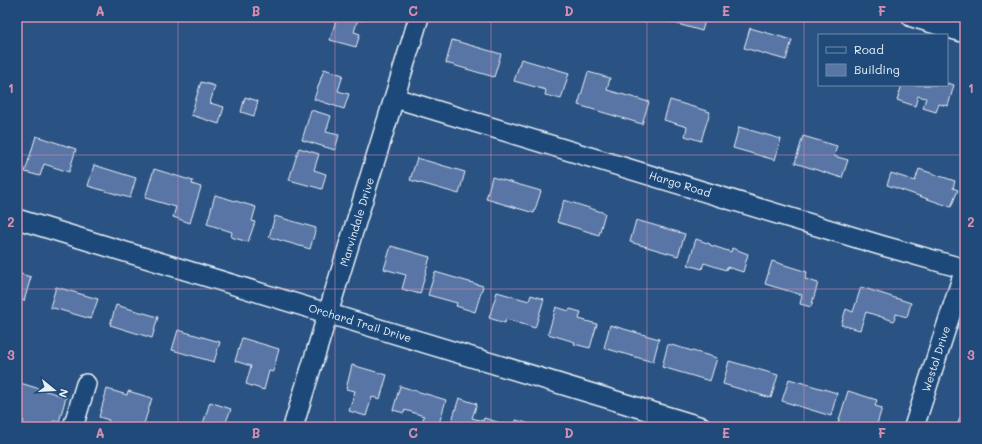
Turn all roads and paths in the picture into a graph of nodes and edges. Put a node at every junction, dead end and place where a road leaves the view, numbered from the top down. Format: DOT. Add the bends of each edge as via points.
graph roads {
  1 [pos="419,17"];
  2 [pos="912,17"];
  3 [pos="965,33"];
  4 [pos="395,98"];
  5 [pos="17,220"];
  6 [pos="965,269"];
  7 [pos="329,314"];
  8 [pos="86,384"];
  9 [pos="72,427"];
  10 [pos="293,427"];
  11 [pos="702,427"];
  12 [pos="914,427"];
  1 -- 4 [label="street, Marvindale Drive"];
  2 -- 3 [label="street"];
  4 -- 6 [label="street, Hargo Road"];
  4 -- 7 [label="street, Marvindale Drive"];
  5 -- 7 [label="street, Orchard Trail Drive"];
  6 -- 12 [label="street, Westol Drive"];
  7 -- 10 [label="street, Marvindale Drive"];
  7 -- 11 [label="street, Orchard Trail Drive"];
  8 -- 9 [label="street"];
}
